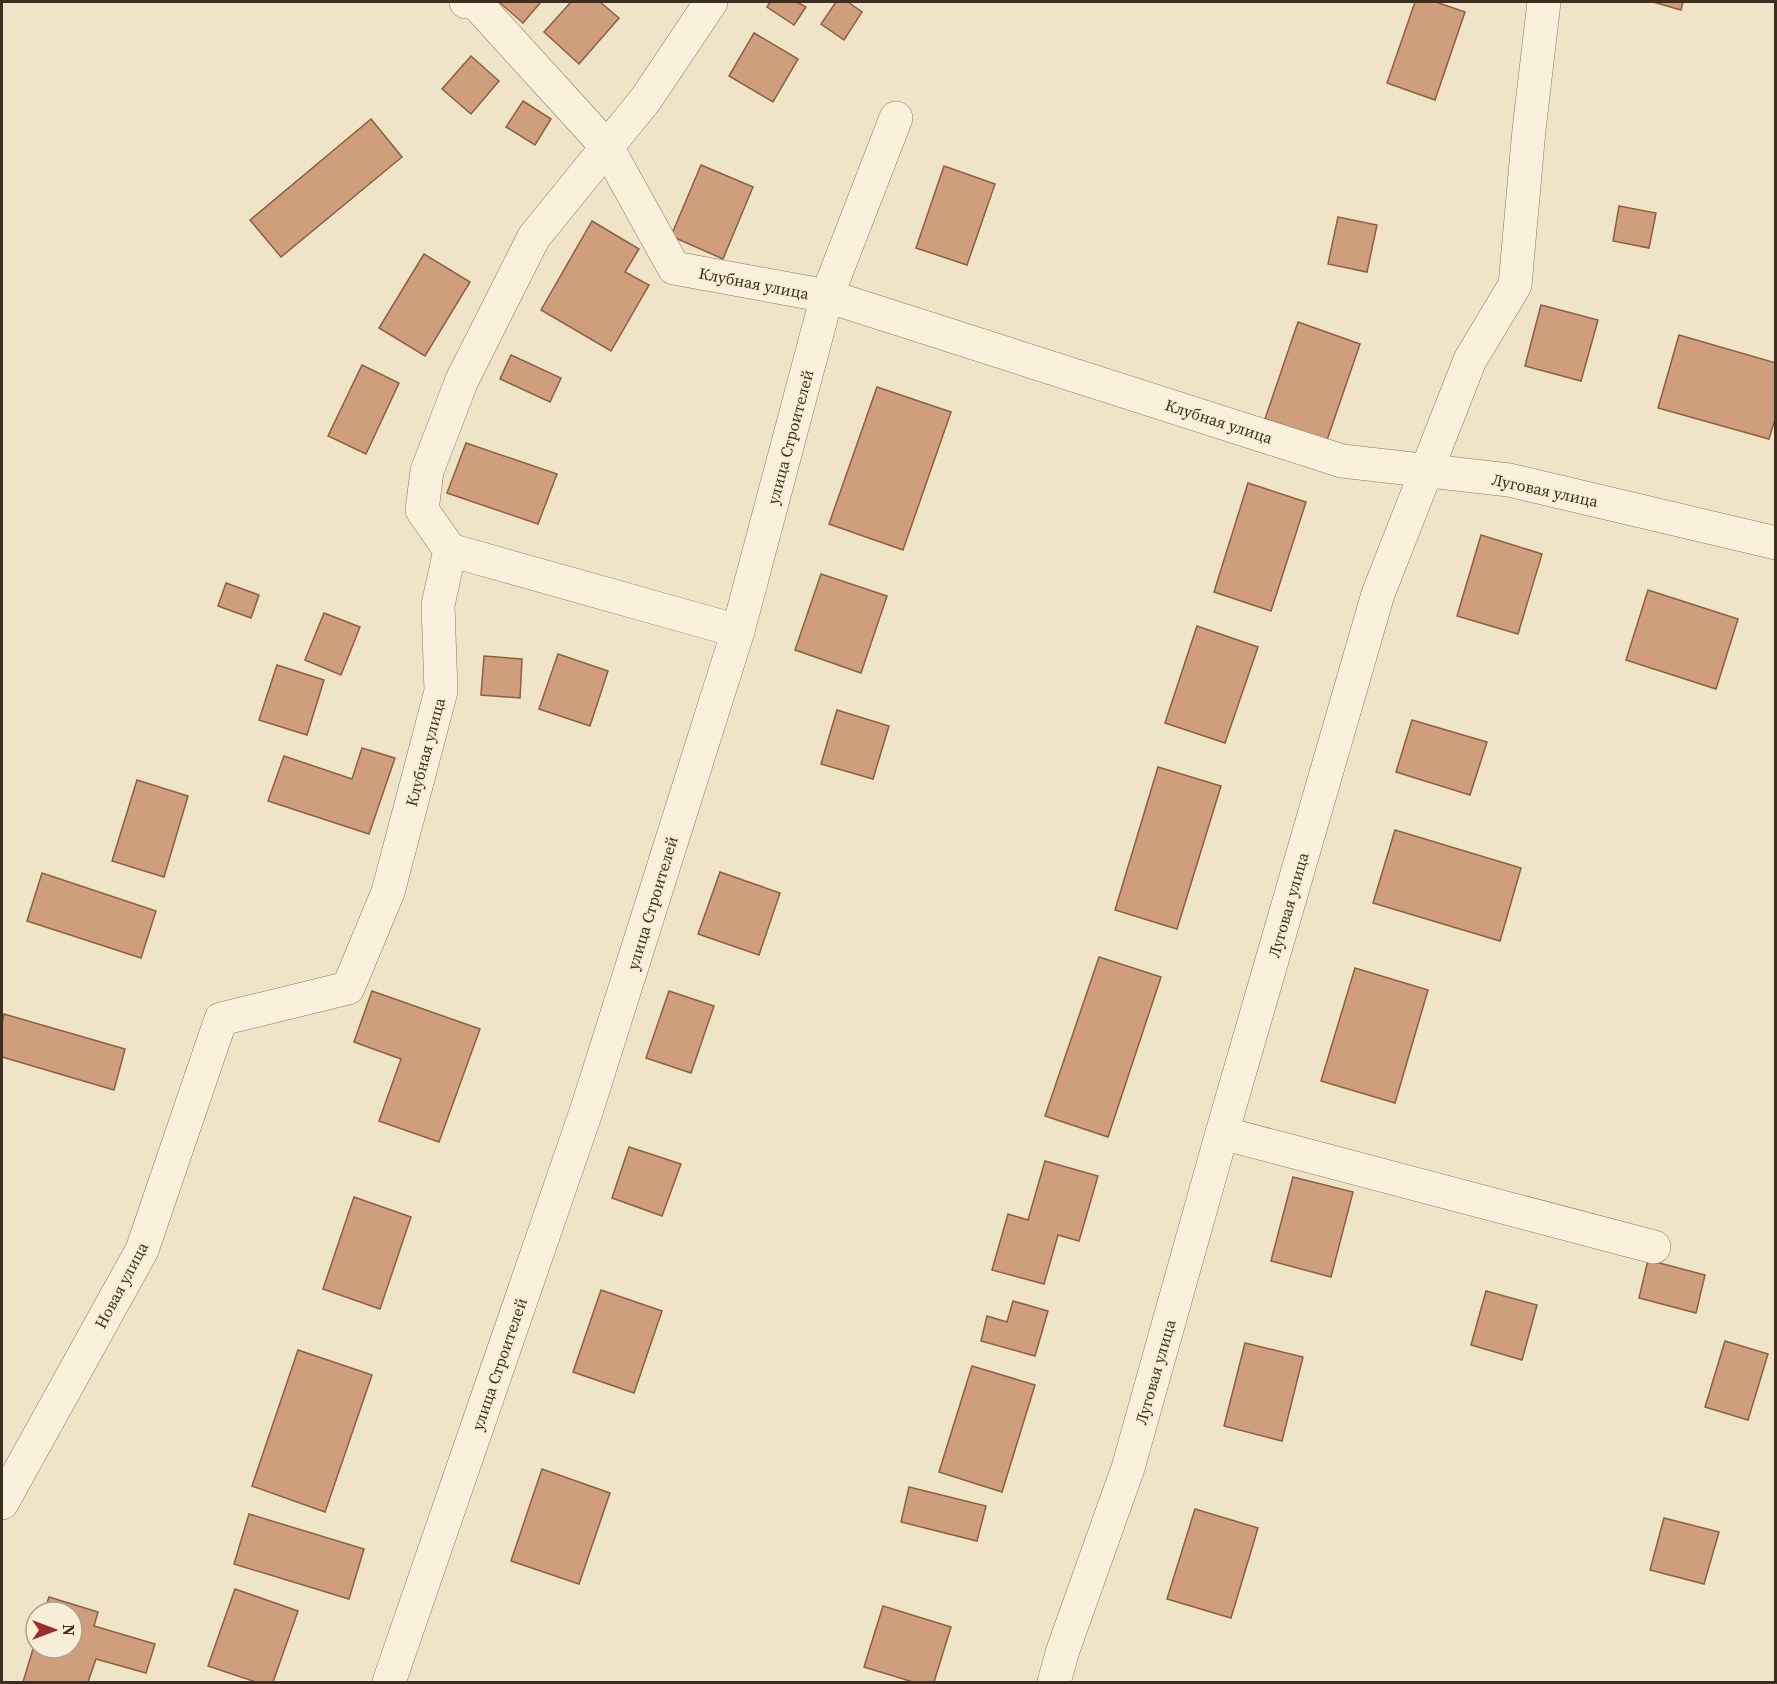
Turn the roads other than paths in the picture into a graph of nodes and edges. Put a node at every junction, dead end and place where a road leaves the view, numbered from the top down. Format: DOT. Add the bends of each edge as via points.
graph roads {
  1 [pos="466,2"];
  2 [pos="475,2"];
  3 [pos="711,2"];
  4 [pos="1544,2"];
  5 [pos="896,118"];
  6 [pos="607,147"];
  7 [pos="827,296"];
  8 [pos="1426,471"];
  9 [pos="1776,543"];
  10 [pos="450,550"];
  11 [pos="738,631"];
  12 [pos="221,1019"];
  13 [pos="1222,1133"];
  14 [pos="1654,1247"];
  15 [pos="2,1503"];
  16 [pos="389,1683"];
  17 [pos="1054,1683"];
  1 -- 2 [label="street"];
  2 -- 6 [label="street, Клубная улица"];
  3 -- 6 [label="street" via="646,99"];
  4 -- 8 [label="street" via="1515,285 1470,360"];
  5 -- 7 [label="street, улица Строителей"];
  6 -- 7 [label="street, Клубная улица" via="674,268"];
  6 -- 10 [label="street" via="534,237 462,380 427,471 422,510"];
  7 -- 8 [label="street, Клубная улица" via="1342,461"];
  7 -- 11 [label="street, улица Строителей"];
  8 -- 9 [label="street, Луговая улица" via="1509,480"];
  8 -- 13 [label="street, Луговая улица" via="1378,594"];
  10 -- 11 [label="street"];
  10 -- 12 [label="street, Клубная улица" via="438,605 441,691 388,892 348,988"];
  11 -- 16 [label="street, улица Строителей" via="586,1112"];
  12 -- 15 [label="street, Новая улица" via="142,1250"];
  13 -- 14 [label="street"];
  13 -- 17 [label="street, Луговая улица" via="1128,1468"];
}
